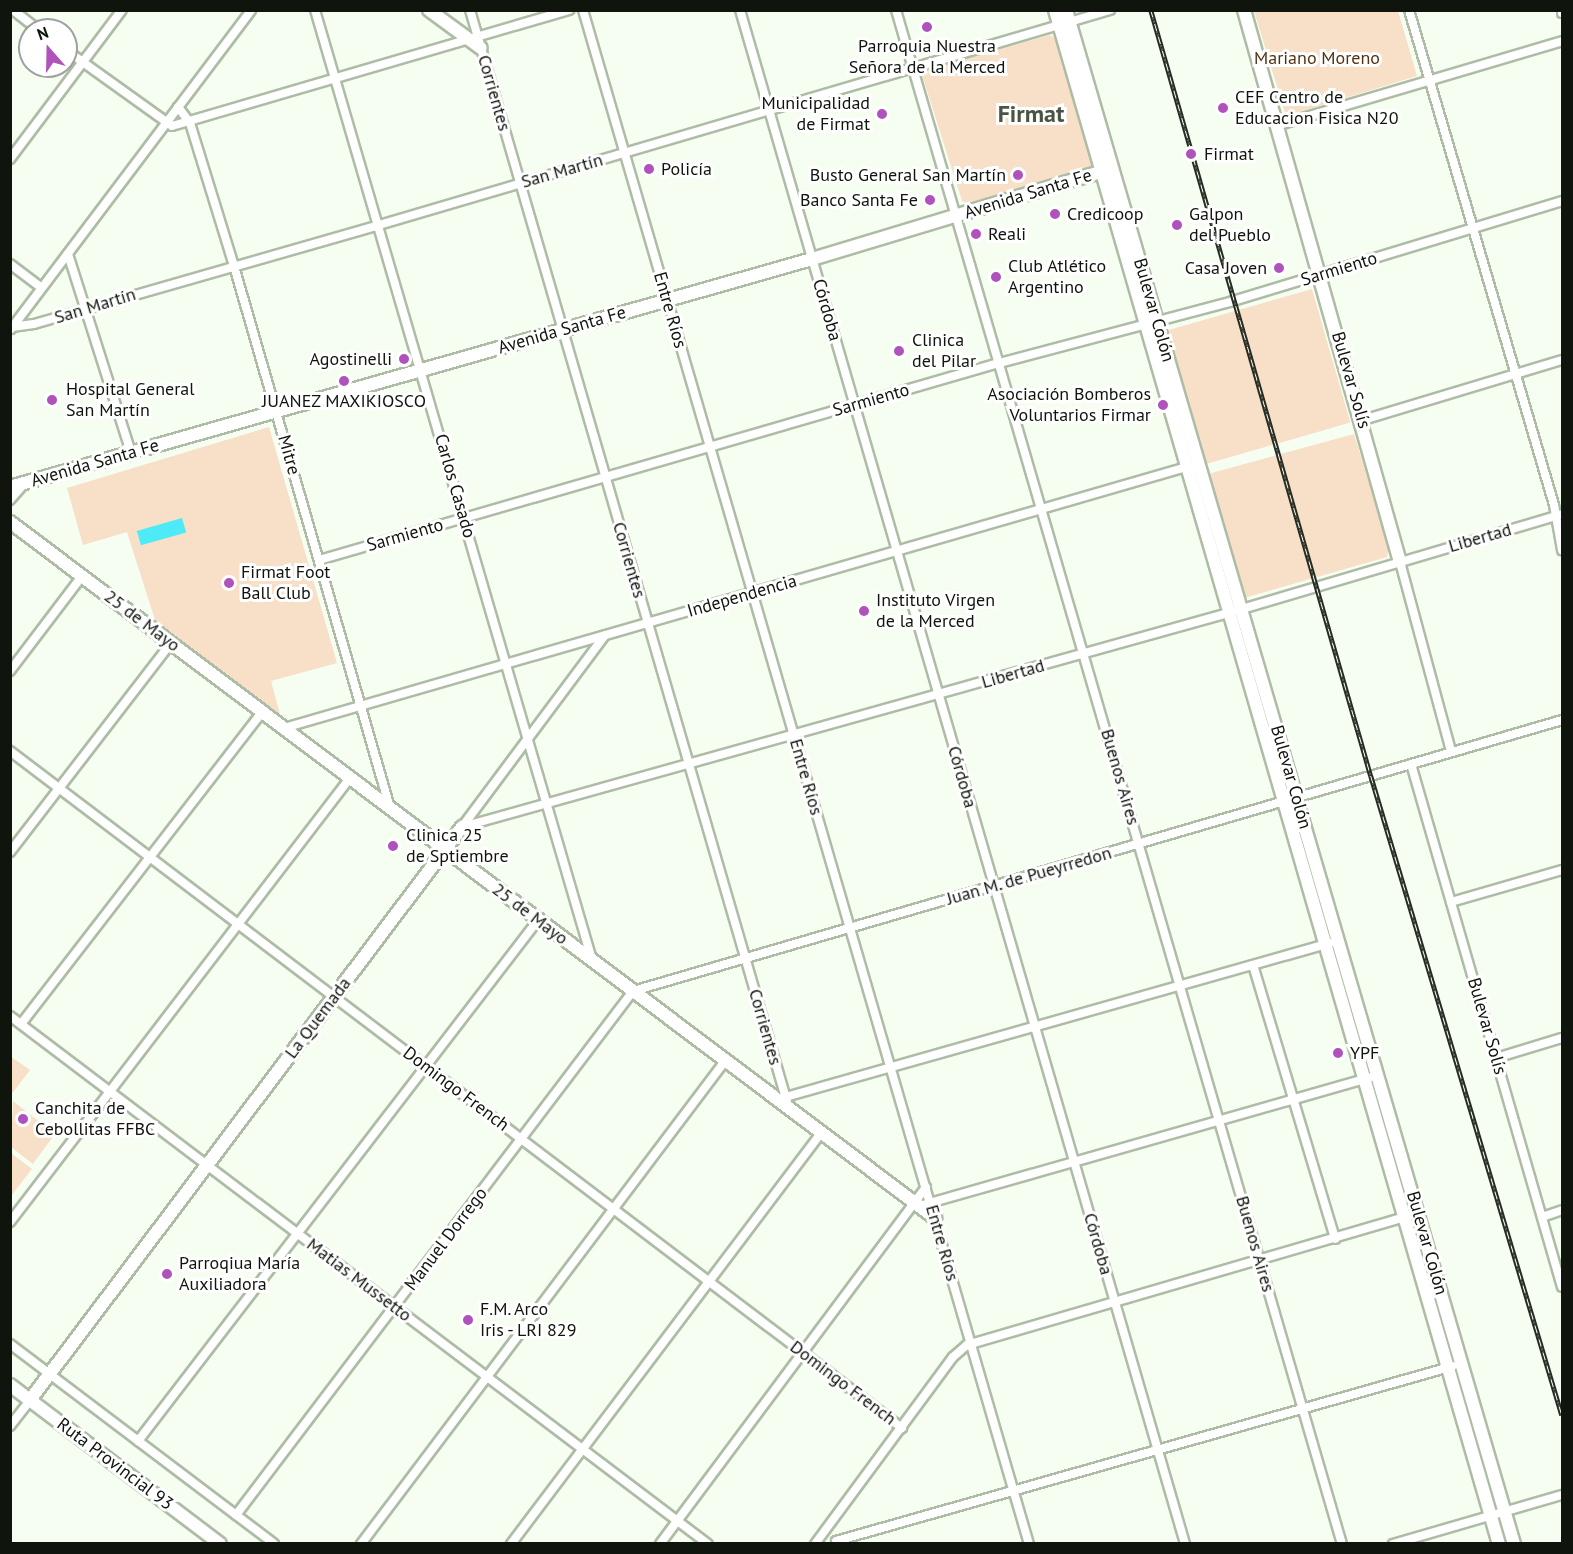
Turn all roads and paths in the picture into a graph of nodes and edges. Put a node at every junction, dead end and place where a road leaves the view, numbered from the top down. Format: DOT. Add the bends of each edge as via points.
graph roads {
  1 [pos="122,10"];
  2 [pos="251,10"];
  3 [pos="315,10"];
  4 [pos="429,10"];
  5 [pos="470,10"];
  6 [pos="569,10"];
  7 [pos="583,10"];
  8 [pos="740,10"];
  9 [pos="896,10"];
  10 [pos="1055,10"];
  11 [pos="1110,10"];
  12 [pos="1244,10"];
  13 [pos="1409,10"];
  14 [pos="1065,19"];
  15 [pos="1563,41"];
  16 [pos="475,42"];
  17 [pos="78,59"];
  18 [pos="83,63"];
  19 [pos="913,68"];
  20 [pos="335,80"];
  21 [pos="1429,81"];
  22 [pos="178,107"];
  23 [pos="769,110"];
  24 [pos="190,123"];
  25 [pos="165,124"];
  26 [pos="1279,126"];
  27 [pos="625,153"];
  28 [pos="10,159"];
  29 [pos="1106,170"];
  30 [pos="520,184"];
  31 [pos="1563,201"];
  32 [pos="956,216"];
  33 [pos="379,225"];
  34 [pos="1472,227"];
  35 [pos="68,254"];
  36 [pos="812,259"];
  37 [pos="10,264"];
  38 [pos="234,266"];
  39 [pos="1320,275"];
  40 [pos="41,287"];
  41 [pos="667,300"];
  42 [pos="85,308"];
  43 [pos="1157,321"];
  44 [pos="1143,325"];
  45 [pos="11,328"];
  46 [pos="562,329"];
  47 [pos="1563,360"];
  48 [pos="999,363"];
  49 [pos="421,370"];
  50 [pos="1515,375"];
  51 [pos="854,405"];
  52 [pos="276,411"];
  53 [pos="1363,420"];
  54 [pos="710,447"];
  55 [pos="131,453"];
  56 [pos="1199,464"];
  57 [pos="1186,467"];
  58 [pos="605,477"];
  59 [pos="24,483"];
  60 [pos="10,487"];
  61 [pos="10,500"];
  62 [pos="1042,509"];
  63 [pos="1559,515"];
  64 [pos="465,518"];
  65 [pos="10,522"];
  66 [pos="1563,550"];
  67 [pos="897,551"];
  68 [pos="319,560"];
  69 [pos="1400,562"];
  70 [pos="82,576"];
  71 [pos="752,593"];
  72 [pos="1242,609"];
  73 [pos="1228,613"];
  74 [pos="648,623"];
  75 [pos="605,635"];
  76 [pos="171,643"];
  77 [pos="1084,654"];
  78 [pos="508,663"];
  79 [pos="10,671"];
  80 [pos="938,695"];
  81 [pos="361,706"];
  82 [pos="262,712"];
  83 [pos="1563,720"];
  84 [pos="284,728"];
  85 [pos="794,735"];
  86 [pos="529,738"];
  87 [pos="10,751"];
  88 [pos="1451,752"];
  89 [pos="689,764"];
  90 [pos="1411,764"];
  91 [pos="350,778"];
  92 [pos="60,788"];
  93 [pos="1297,797"];
  94 [pos="1283,801"];
  95 [pos="548,804"];
  96 [pos="390,808"];
  97 [pos="462,827"];
  98 [pos="1139,843"];
  99 [pos="445,850"];
  100 [pos="10,852"];
  101 [pos="150,857"];
  102 [pos="1563,870"];
  103 [pos="993,886"];
  104 [pos="1451,902"];
  105 [pos="538,920"];
  106 [pos="238,924"];
  107 [pos="850,928"];
  108 [pos="1339,940"];
  109 [pos="1325,944"];
  110 [pos="746,958"];
  111 [pos="592,961"];
  112 [pos="1252,965"];
  113 [pos="1180,985"];
  114 [pos="633,992"];
  115 [pos="334,997"];
  116 [pos="10,1017"];
  117 [pos="21,1024"];
  118 [pos="1035,1028"];
  119 [pos="1563,1038"];
  120 [pos="1496,1058"];
  121 [pos="725,1061"];
  122 [pos="426,1066"];
  123 [pos="891,1068"];
  124 [pos="1378,1075"];
  125 [pos="1364,1080"];
  126 [pos="110,1092"];
  127 [pos="781,1098"];
  128 [pos="1294,1101"];
  129 [pos="1220,1122"];
  130 [pos="821,1133"];
  131 [pos="521,1139"];
  132 [pos="1074,1163"];
  133 [pos="207,1165"];
  134 [pos="926,1187"];
  135 [pos="915,1203"];
  136 [pos="931,1204"];
  137 [pos="615,1210"];
  138 [pos="1563,1210"];
  139 [pos="1418,1214"];
  140 [pos="1542,1216"];
  141 [pos="1404,1217"];
  142 [pos="935,1218"];
  143 [pos="10,1222"];
  144 [pos="298,1233"];
  145 [pos="1335,1239"];
  146 [pos="1260,1260"];
  147 [pos="709,1281"];
  148 [pos="1563,1287"];
  149 [pos="1115,1302"];
  150 [pos="394,1307"];
  151 [pos="10,1344"];
  152 [pos="971,1344"];
  153 [pos="803,1353"];
  154 [pos="1462,1363"];
  155 [pos="1448,1367"];
  156 [pos="50,1374"];
  157 [pos="489,1378"];
  158 [pos="10,1385"];
  159 [pos="30,1400"];
  160 [pos="1303,1408"];
  161 [pos="10,1426"];
  162 [pos="902,1428"];
  163 [pos="138,1441"];
  164 [pos="582,1449"];
  165 [pos="1158,1450"];
  166 [pos="1014,1492"];
  167 [pos="1563,1495"];
  168 [pos="1505,1511"];
  169 [pos="236,1515"];
  170 [pos="1491,1515"];
  171 [pos="677,1521"];
  172 [pos="825,1530"];
  173 [pos="837,1542"];
  174 [pos="220,1544"];
  175 [pos="273,1544"];
  176 [pos="361,1544"];
  177 [pos="511,1544"];
  178 [pos="660,1544"];
  179 [pos="708,1544"];
  180 [pos="815,1544"];
  181 [pos="1029,1544"];
  182 [pos="1185,1544"];
  183 [pos="1342,1544"];
  184 [pos="1393,1544"];
  185 [pos="1500,1544"];
  186 [pos="1514,1544"];
  1 -- 18 [label="street"];
  2 -- 22 [label="street"];
  3 -- 20 [label="street, Carlos Casado"];
  4 -- 16 [label="street"];
  5 -- 16 [label="street, Corrientes"];
  6 -- 16 [label="street"];
  7 -- 27 [label="street, Entre Ríos"];
  8 -- 23 [label="street, Córdoba"];
  9 -- 19 [label="street, Buenos Aires"];
  10 -- 14 [label="street, Bulevar Colón"];
  11 -- 14 [label="street, San Martín"];
  12 -- 26 [label="street, Bulevar Solís"];
  13 -- 21 [label="street"];
  14 -- 19 [label="street, San Martín"];
  14 -- 29 [label="street, Bulevar Colón"];
  15 -- 21 [label="street"];
  16 -- 20 [label="street"];
  16 -- 30 [label="street, Corrientes"];
  17 -- 18 [label="street"];
  18 -- 25 [label="street"];
  18 -- 28 [label="street"];
  19 -- 23 [label="street, San Martín"];
  19 -- 32 [label="street, Buenos Aires"];
  20 -- 24 [label="street"];
  20 -- 33 [label="street, Carlos Casado"];
  21 -- 26 [label="street"];
  21 -- 34 [label="street"];
  22 -- 24 [label="street, Mitre"];
  22 -- 25 [label="street"];
  23 -- 27 [label="street, San Martín"];
  23 -- 36 [label="street, Córdoba"];
  24 -- 25 [label="street"];
  24 -- 38 [label="street, Mitre"];
  25 -- 35 [label="street"];
  26 -- 39 [label="street, Bulevar Solís"];
  27 -- 30 [label="street, San Martín"];
  27 -- 41 [label="street, Entre Ríos"];
  29 -- 32 [label="street, Avenida Santa Fe"];
  29 -- 43 [label="street, Bulevar Colón"];
  29 -- 44 [label="street, Bulevar Colón"];
  30 -- 33 [label="street, San Martín"];
  30 -- 46 [label="street, Corrientes"];
  31 -- 34 [label="street, Sarmiento"];
  32 -- 36 [label="street, Avenida Santa Fe"];
  32 -- 48 [label="street, Buenos Aires"];
  33 -- 38 [label="street, San Martín"];
  33 -- 49 [label="street, Carlos Casado"];
  34 -- 39 [label="street, Sarmiento"];
  34 -- 50 [label="street"];
  35 -- 40 [label="street"];
  35 -- 42 [label="street"];
  36 -- 41 [label="street, Avenida Santa Fe"];
  36 -- 51 [label="street, Córdoba"];
  37 -- 40 [label="street"];
  38 -- 42 [label="street, San Martín"];
  38 -- 52 [label="street, Mitre"];
  39 -- 43 [label="street, Sarmiento"];
  39 -- 53 [label="street, Bulevar Solís"];
  40 -- 45 [label="street"];
  41 -- 46 [label="street, Avenida Santa Fe"];
  41 -- 54 [label="street, Entre Ríos"];
  42 -- 45 [label="street, San Martín"];
  42 -- 55 [label="street"];
  43 -- 44 [label="street, Sarmiento"];
  43 -- 56 [label="street, Bulevar Colón"];
  44 -- 48 [label="street, Sarmiento"];
  44 -- 57 [label="street, Bulevar Colón"];
  46 -- 49 [label="street, Avenida Santa Fe"];
  46 -- 58 [label="street, Corrientes"];
  47 -- 50 [label="street"];
  48 -- 51 [label="street, Sarmiento"];
  48 -- 62 [label="street, Buenos Aires"];
  49 -- 52 [label="street, Avenida Santa Fe"];
  49 -- 64 [label="street, Carlos Casado"];
  50 -- 53 [label="street"];
  50 -- 63 [label="street"];
  51 -- 54 [label="street, Sarmiento"];
  51 -- 67 [label="street, Córdoba"];
  52 -- 55 [label="street, Avenida Santa Fe"];
  52 -- 68 [label="street, Mitre"];
  53 -- 69 [label="street, Bulevar Solís"];
  54 -- 58 [label="street, Sarmiento"];
  54 -- 71 [label="street, Entre Ríos"];
  55 -- 59 [label="street, Avenida Santa Fe"];
  56 -- 57 [label="street, Independencia"];
  56 -- 72 [label="street, Bulevar Colón"];
  57 -- 62 [label="street, Independencia"];
  57 -- 73 [label="street, Bulevar Colón"];
  58 -- 64 [label="street, Sarmiento"];
  58 -- 74 [label="street, Corrientes"];
  59 -- 60 [label="street, Avenida Santa Fe"];
  59 -- 61 [label="street"];
  62 -- 67 [label="street, Independencia"];
  62 -- 77 [label="street, Buenos Aires"];
  63 -- 66 [label="street"];
  63 -- 69 [label="street, Libertad"];
  64 -- 68 [label="street, Sarmiento"];
  64 -- 78 [label="street, Carlos Casado"];
  65 -- 70 [label="street, 25 de Mayo"];
  67 -- 71 [label="street, Independencia"];
  67 -- 80 [label="street, Córdoba"];
  68 -- 81 [label="street, Mitre"];
  69 -- 72 [label="street, Libertad"];
  69 -- 88 [label="street, Bulevar Solís"];
  70 -- 76 [label="street, 25 de Mayo"];
  70 -- 79 [label="street"];
  71 -- 74 [label="street, Independencia"];
  71 -- 85 [label="street, Entre Ríos"];
  72 -- 73 [label="street, Libertad"];
  72 -- 93 [label="street, Bulevar Colón"];
  73 -- 77 [label="street, Libertad"];
  73 -- 94 [label="street, Bulevar Colón"];
  74 -- 75 [label="street, Independencia"];
  74 -- 89 [label="street, Corrientes"];
  75 -- 78 [label="street, Independencia"];
  75 -- 86 [label="street, La Quemada"];
  76 -- 82 [label="street, 25 de Mayo"];
  76 -- 92 [label="street"];
  77 -- 80 [label="street, Libertad"];
  77 -- 98 [label="street, Buenos Aires"];
  78 -- 81 [label="street, Independencia"];
  78 -- 86 [label="street, Carlos Casado"];
  80 -- 85 [label="street, Libertad"];
  80 -- 103 [label="street, Córdoba"];
  81 -- 84 [label="street, Independencia"];
  81 -- 96 [label="street, Mitre"];
  82 -- 84 [label="street, 25 de Mayo"];
  82 -- 101 [label="street"];
  83 -- 88 [label="street, Juan M. de Pueyrredon"];
  84 -- 91 [label="street, 25 de Mayo"];
  85 -- 89 [label="street, Libertad"];
  85 -- 107 [label="street, Entre Ríos"];
  86 -- 95 [label="street, Carlos Casado"];
  86 -- 97 [label="street, La Quemada"];
  87 -- 92 [label="street, Domingo French"];
  88 -- 90 [label="street, Juan M. de Pueyrredon"];
  89 -- 95 [label="street, Libertad"];
  89 -- 110 [label="street, Corrientes"];
  90 -- 93 [label="street, Juan M. de Pueyrredon"];
  90 -- 104 [label="street, Bulevar Solís"];
  91 -- 96 [label="street, 25 de Mayo"];
  91 -- 106 [label="street"];
  92 -- 100 [label="street"];
  92 -- 101 [label="street, Domingo French"];
  93 -- 94 [label="street, Juan M. de Pueyrredon"];
  93 -- 108 [label="street, Bulevar Colón"];
  94 -- 98 [label="street, Juan M. de Pueyrredon"];
  94 -- 109 [label="street, Bulevar Colón"];
  95 -- 97 [label="street, Libertad"];
  95 -- 111 [label="street, Carlos Casado"];
  96 -- 99 [label="street, 25 de Mayo"];
  97 -- 99 [label="street, La Quemada"];
  98 -- 103 [label="street, Juan M. de Pueyrredon"];
  98 -- 113 [label="street, Buenos Aires"];
  99 -- 105 [label="street, 25 de Mayo"];
  99 -- 115 [label="street, La Quemada"];
  101 -- 106 [label="street, Domingo French"];
  101 -- 117 [label="street"];
  102 -- 104 [label="street"];
  103 -- 107 [label="street, Juan M. de Pueyrredon"];
  103 -- 118 [label="street, Córdoba"];
  104 -- 120 [label="street, Bulevar Solís"];
  105 -- 111 [label="street, 25 de Mayo"];
  105 -- 122 [label="street"];
  106 -- 115 [label="street, Domingo French"];
  106 -- 126 [label="street"];
  107 -- 110 [label="street, Juan M. de Pueyrredon"];
  107 -- 123 [label="street, Entre Ríos"];
  108 -- 109 [label="street"];
  108 -- 124 [label="street, Bulevar Colón"];
  109 -- 112 [label="street"];
  109 -- 125 [label="street, Bulevar Colón"];
  110 -- 114 [label="street, Juan M. de Pueyrredon"];
  110 -- 127 [label="street, Corrientes"];
  111 -- 114 [label="street, 25 de Mayo"];
  112 -- 113 [label="street"];
  112 -- 128 [label="street"];
  113 -- 118 [label="street"];
  113 -- 129 [label="street, Buenos Aires"];
  114 -- 121 [label="street, 25 de Mayo"];
  114 -- 131 [label="street, Manuel Dorrego"];
  115 -- 122 [label="street, Domingo French"];
  115 -- 133 [label="street, La Quemada"];
  116 -- 117 [label="street, Matias Mussetto"];
  117 -- 126 [label="street, Matias Mussetto"];
  118 -- 123 [label="street"];
  118 -- 132 [label="street, Córdoba"];
  119 -- 120 [label="street"];
  120 -- 140 [label="street, Bulevar Solís"];
  121 -- 127 [label="street, 25 de Mayo"];
  121 -- 137 [label="street"];
  122 -- 131 [label="street, Domingo French"];
  122 -- 144 [label="street"];
  123 -- 127 [label="street"];
  123 -- 134 [label="street, Entre Ríos"];
  124 -- 125 [label="street"];
  124 -- 139 [label="street, Bulevar Colón"];
  125 -- 128 [label="street"];
  125 -- 141 [label="street, Bulevar Colón"];
  126 -- 133 [label="street, Matias Mussetto"];
  126 -- 143 [label="street"];
  127 -- 130 [label="street, 25 de Mayo" via="789,1109"];
  128 -- 129 [label="street"];
  128 -- 145 [label="street"];
  129 -- 132 [label="street"];
  129 -- 146 [label="street, Buenos Aires"];
  130 -- 135 [label="street, 25 de Mayo"];
  130 -- 147 [label="street"];
  131 -- 137 [label="street, Domingo French"];
  131 -- 150 [label="street, Manuel Dorrego"];
  132 -- 136 [label="street"];
  132 -- 149 [label="street, Córdoba"];
  133 -- 144 [label="street, Matias Mussetto"];
  133 -- 156 [label="street, La Quemada"];
  134 -- 135 [label="street"];
  134 -- 136 [label="street, Entre Ríos"];
  135 -- 136 [label="street"];
  135 -- 142 [label="street, 25 de Mayo"];
  135 -- 153 [label="street"];
  136 -- 142 [label="street, Entre Ríos"];
  137 -- 147 [label="street, Domingo French"];
  137 -- 157 [label="street"];
  138 -- 140 [label="street"];
  139 -- 141 [label="street"];
  139 -- 154 [label="street, Bulevar Colón"];
  140 -- 148 [label="street, Bulevar Solís"];
  141 -- 145 [label="street"];
  141 -- 155 [label="street, Bulevar Colón"];
  142 -- 152 [label="street, Entre Ríos"];
  144 -- 150 [label="street, Matias Mussetto"];
  144 -- 163 [label="street"];
  145 -- 146 [label="street"];
  146 -- 149 [label="street"];
  146 -- 160 [label="street, Buenos Aires"];
  147 -- 153 [label="street, Domingo French"];
  147 -- 164 [label="street"];
  149 -- 152 [label="street"];
  149 -- 165 [label="street, Córdoba"];
  150 -- 157 [label="street, Matias Mussetto"];
  150 -- 169 [label="street, Manuel Dorrego"];
  151 -- 156 [label="street"];
  152 -- 162 [label="street" via="959,1350"];
  152 -- 166 [label="street, Entre Ríos"];
  153 -- 162 [label="street, Domingo French"];
  153 -- 171 [label="street"];
  154 -- 155 [label="street"];
  154 -- 168 [label="street, Bulevar Colón"];
  155 -- 160 [label="street"];
  155 -- 170 [label="street, Bulevar Colón"];
  156 -- 159 [label="street, La Quemada"];
  156 -- 163 [label="street"];
  157 -- 164 [label="street, Matias Mussetto"];
  157 -- 176 [label="street"];
  158 -- 159 [label="street, Ruta Provincial 93"];
  159 -- 161 [label="street"];
  159 -- 174 [label="street, Ruta Provincial 93"];
  160 -- 165 [label="street"];
  160 -- 183 [label="street, Buenos Aires"];
  162 -- 172 [label="street"];
  163 -- 169 [label="street"];
  164 -- 171 [label="street, Matias Mussetto"];
  164 -- 177 [label="street"];
  165 -- 166 [label="street"];
  165 -- 182 [label="street, Córdoba"];
  166 -- 173 [label="street"];
  166 -- 181 [label="street, Entre Ríos"];
  167 -- 168 [label="street"];
  168 -- 170 [label="street"];
  168 -- 186 [label="street, Bulevar Colón"];
  169 -- 175 [label="street"];
  170 -- 184 [label="street"];
  170 -- 185 [label="street, Bulevar Colón"];
  171 -- 178 [label="street"];
  171 -- 179 [label="street, Matias Mussetto"];
  172 -- 173 [label="street"];
  172 -- 180 [label="street"];
}
